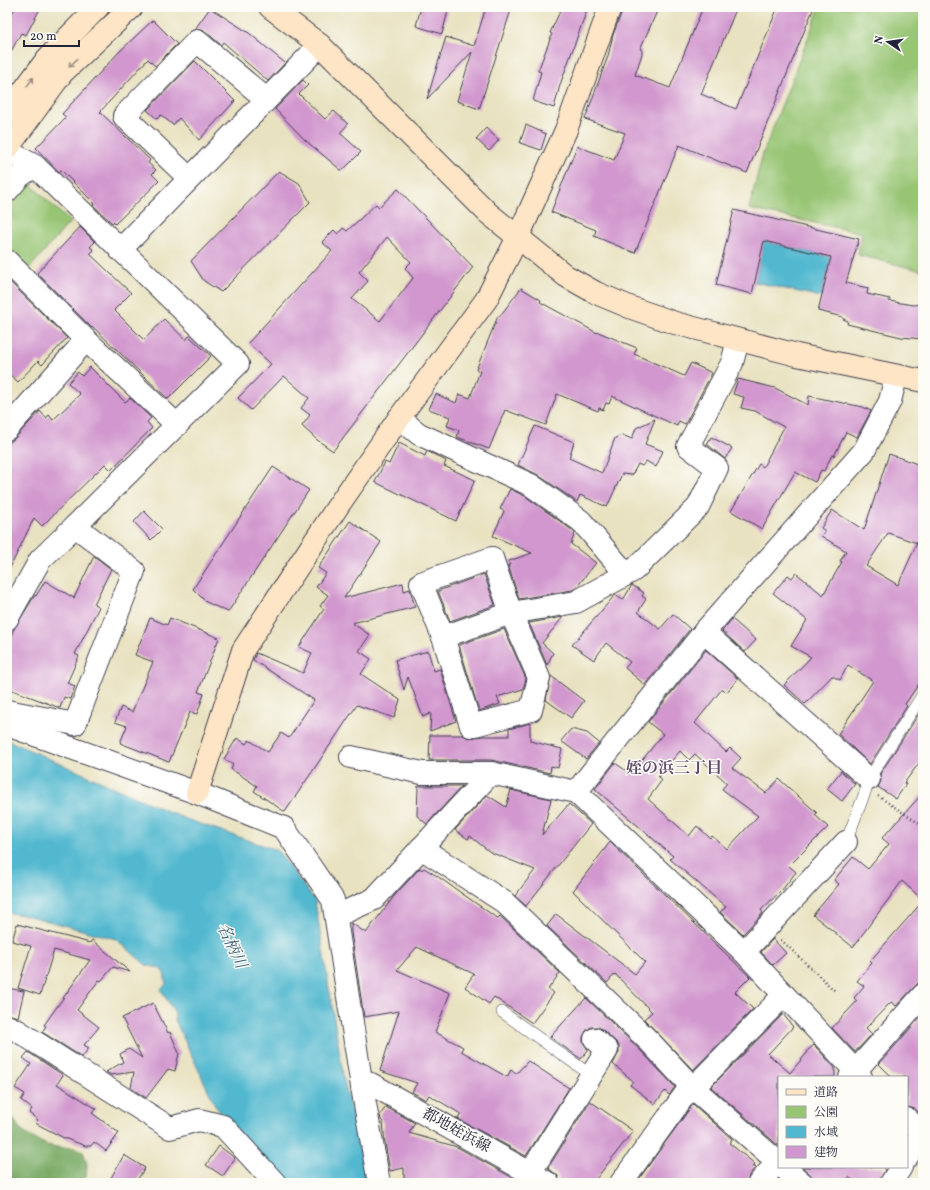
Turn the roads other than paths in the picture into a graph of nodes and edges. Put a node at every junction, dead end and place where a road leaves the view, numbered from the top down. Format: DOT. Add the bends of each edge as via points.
graph roads {
  1 [pos="98,7"];
  2 [pos="132,7"];
  3 [pos="270,7"];
  4 [pos="610,7"];
  5 [pos="320,45"];
  6 [pos="266,99"];
  7 [pos="7,113"];
  8 [pos="7,150"];
  9 [pos="35,166"];
  10 [pos="189,178"];
  11 [pos="7,191"];
  12 [pos="518,237"];
  13 [pos="120,250"];
  14 [pos="7,261"];
  15 [pos="86,340"];
  16 [pos="738,340"];
  17 [pos="896,377"];
  18 [pos="923,381"];
  19 [pos="399,418"];
  20 [pos="177,425"];
  21 [pos="7,429"];
  22 [pos="75,526"];
  23 [pos="626,574"];
  24 [pos="511,613"];
  25 [pos="7,619"];
  26 [pos="704,632"];
  27 [pos="443,636"];
  28 [pos="923,694"];
  29 [pos="7,711"];
  30 [pos="7,725"];
  31 [pos="351,757"];
  32 [pos="491,773"];
  33 [pos="868,783"];
  34 [pos="576,792"];
  35 [pos="197,793"];
  36 [pos="846,842"];
  37 [pos="421,848"];
  38 [pos="336,916"];
  39 [pos="744,952"];
  40 [pos="784,995"];
  41 [pos="923,995"];
  42 [pos="502,1012"];
  43 [pos="7,1026"];
  44 [pos="595,1039"];
  45 [pos="591,1075"];
  46 [pos="855,1075"];
  47 [pos="691,1086"];
  48 [pos="362,1087"];
  49 [pos="917,1128"];
  50 [pos="908,1155"];
  51 [pos="778,1161"];
  52 [pos="778,1165"];
  53 [pos="786,1168"];
  54 [pos="900,1168"];
  55 [pos="539,1178"];
  56 [pos="275,1183"];
  57 [pos="379,1183"];
  58 [pos="621,1183"];
  59 [pos="759,1183"];
  60 [pos="802,1183"];
  61 [pos="891,1183"];
  7 -- 1 [label="street, one-way" via="47,59"];
  2 -- 8 [label="street, one-way" via="62,73"];
  3 -- 5 [label="street"];
  4 -- 12 [label="street" via="566,130"];
  5 -- 6 [label="street"];
  5 -- 12 [label="street" via="488,213"];
  6 -- 10 [label="street"];
  6 -- 10 [label="street" via="197,41 124,116"];
  8 -- 9 [label="street"];
  9 -- 11 [label="street" via="20,176"];
  9 -- 13 [label="street"];
  10 -- 13 [label="street"];
  12 -- 16 [label="street" via="566,276 596,293 661,318"];
  12 -- 19 [label="street" via="486,300"];
  13 -- 20 [label="street" via="238,364"];
  14 -- 15 [label="street"];
  15 -- 20 [label="street"];
  15 -- 21 [label="street"];
  16 -- 17 [label="street" via="797,356"];
  16 -- 23 [label="street" via="732,363 688,446 717,468 698,507 634,570"];
  17 -- 18 [label="street"];
  17 -- 26 [label="street" via="890,401 864,451"];
  19 -- 23 [label="street" via="419,434 531,485 580,521"];
  19 -- 35 [label="street" via="243,650"];
  20 -- 22 [label="street"];
  22 -- 25 [label="street" via="40,560"];
  22 -- 29 [label="street" via="134,571 75,724"];
  23 -- 24 [label="street" via="576,602"];
  24 -- 27 [label="street"];
  24 -- 27 [label="street" via="492,558 421,583"];
  24 -- 27 [label="street" via="538,678 531,710 472,726"];
  26 -- 33 [label="street"];
  26 -- 34 [label="street"];
  28 -- 33 [label="lane"];
  30 -- 35 [label="street"];
  31 -- 32 [label="street" via="422,772"];
  32 -- 34 [label="street"];
  32 -- 37 [label="street"];
  33 -- 36 [label="lane"];
  34 -- 39 [label="street"];
  35 -- 38 [label="street" via="284,828 333,900"];
  36 -- 39 [label="street"];
  37 -- 38 [label="street" via="374,899"];
  37 -- 47 [label="street" via="504,902 650,1042"];
  38 -- 48 [label="street"];
  39 -- 40 [label="street"];
  40 -- 46 [label="street"];
  40 -- 47 [label="street" via="698,1083"];
  41 -- 46 [label="street"];
  42 -- 45 [label="lane"];
  43 -- 56 [label="street" via="170,1128 199,1120 223,1126"];
  44 -- 45 [label="street" via="608,1050"];
  45 -- 55 [label="street"];
  47 -- 51 [label="street"];
  47 -- 58 [label="street"];
  48 -- 55 [label="street, 都地姪浜線" via="371,1084"];
  48 -- 57 [label="street"];
  49 -- 50 [label="street"];
  52 -- 59 [label="street"];
  53 -- 60 [label="street"];
  54 -- 61 [label="street"];
}
